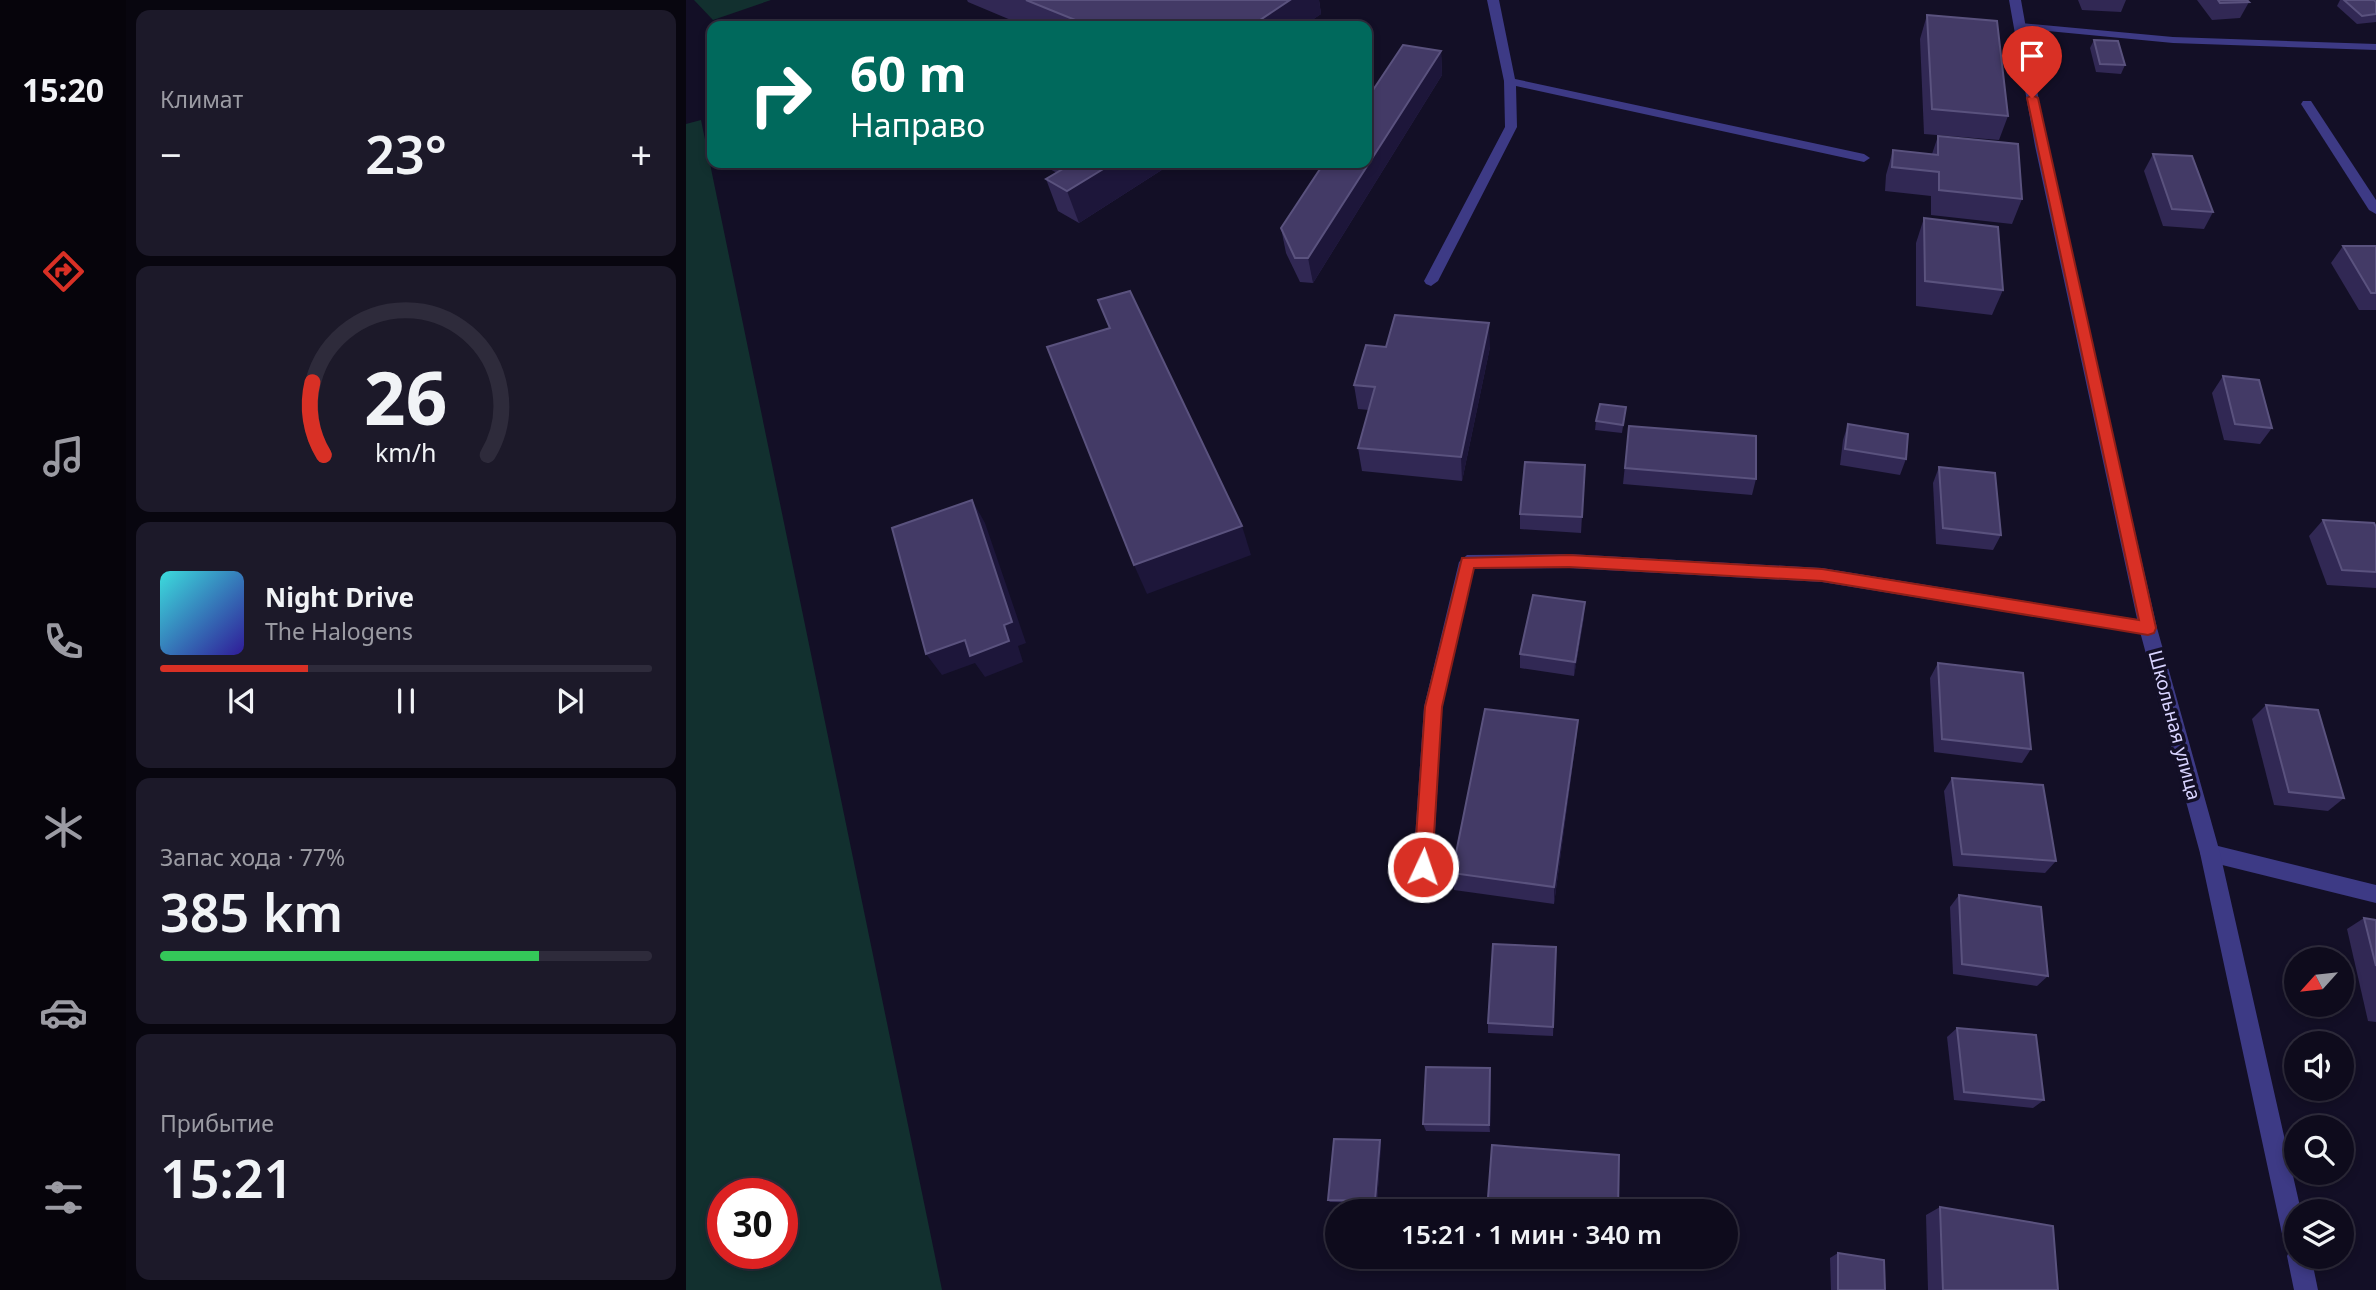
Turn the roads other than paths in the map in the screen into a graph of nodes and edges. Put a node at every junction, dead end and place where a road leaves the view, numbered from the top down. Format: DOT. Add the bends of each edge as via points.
graph roads {
  1 [pos="1493,0"];
  2 [pos="2015,0"];
  3 [pos="2020,26"];
  4 [pos="2376,47"];
  5 [pos="1510,81"];
  6 [pos="2307,104"];
  7 [pos="1864,158"];
  8 [pos="2376,210"];
  9 [pos="1431,281"];
  10 [pos="2148,628"];
  11 [pos="2210,853"];
  12 [pos="1423,867"];
  13 [pos="2376,894"];
  14 [pos="2286,1199"];
  15 [pos="2302,1269"];
  16 [pos="2306,1290"];
  1 -- 5 [label="street"];
  2 -- 3 [label="street, Школьная улица"];
  3 -- 4 [label="street" via="2173,40"];
  3 -- 10 [label="street, Школьная улица" via="2041,146"];
  5 -- 7 [label="street"];
  5 -- 9 [label="street" via="1511,127"];
  6 -- 8 [label="street"];
  10 -- 11 [label="street, Школьная улица"];
  10 -- 12 [label="street" via="1822,575 1569,561 1467,562 1433,707"];
  11 -- 13 [label="street"];
  11 -- 14 [label="street, Школьная улица"];
  15 -- 16 [label="street"];
}
